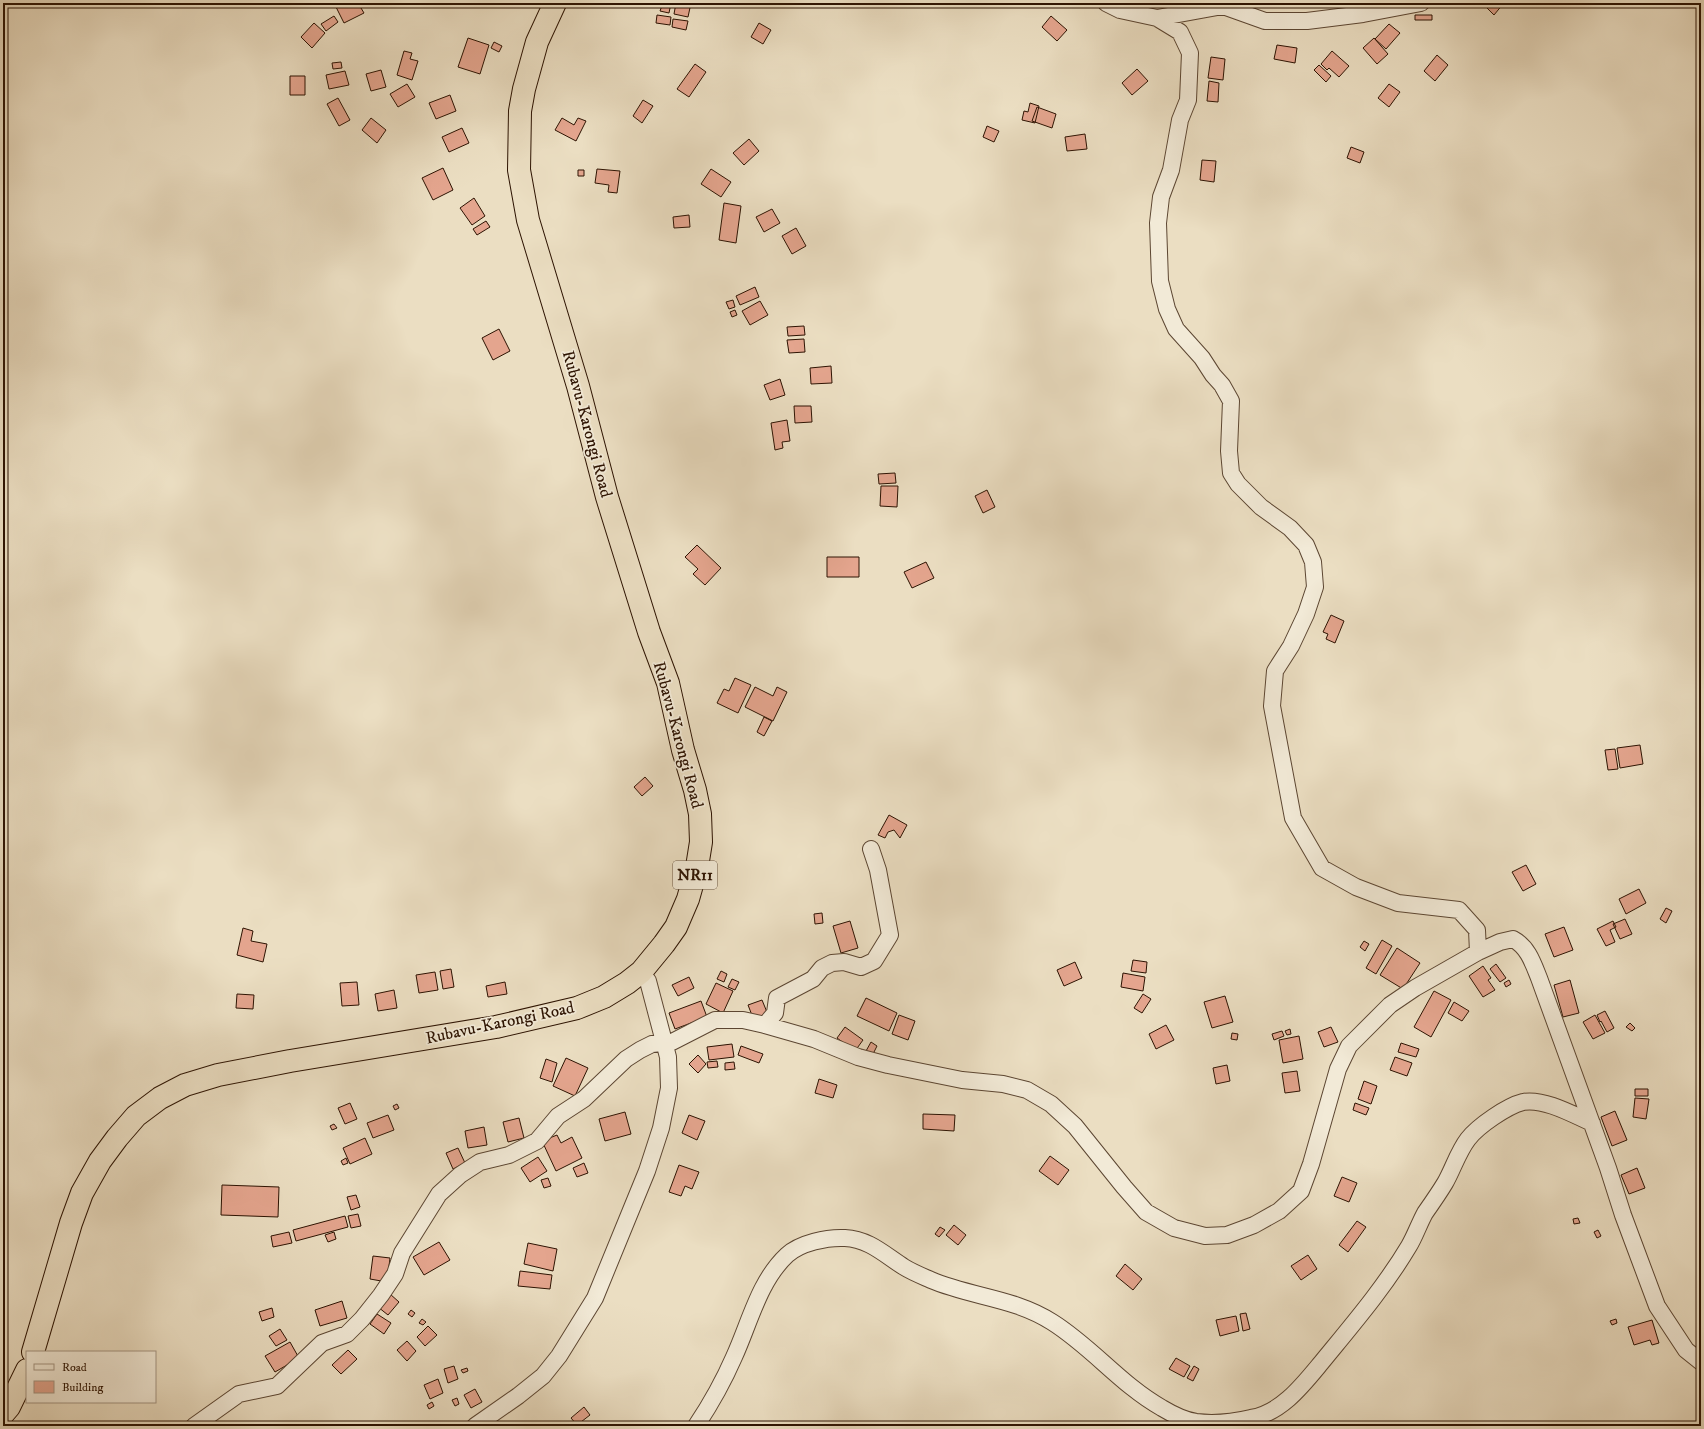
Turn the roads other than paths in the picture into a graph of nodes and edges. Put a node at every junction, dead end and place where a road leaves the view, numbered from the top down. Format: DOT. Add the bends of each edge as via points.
graph roads {
  1 [pos="555,3"];
  2 [pos="1106,3"];
  3 [pos="1420,3"];
  4 [pos="1157,18"];
  5 [pos="872,849"];
  6 [pos="1478,952"];
  7 [pos="641,972"];
  8 [pos="765,1025"];
  9 [pos="664,1044"];
  10 [pos="1592,1123"];
  11 [pos="33,1351"];
  12 [pos="1701,1362"];
  13 [pos="26,1372"];
  14 [pos="3,1414"];
  15 [pos="194,1426"];
  16 [pos="475,1426"];
  17 [pos="696,1426"];
  1 -- 7 [label="highway, Rubavu-Karongi Road / NR11" via="537,42 520,111 519,170 522,196 626,562 648,632 668,683 700,814 701,842 688,899 676,927"];
  2 -- 4 [label="street" via="1120,10"];
  3 -- 4 [label="street" via="1307,21 1265,21 1223,6"];
  4 -- 6 [label="street" via="1180,32 1190,53 1188,100 1180,120 1171,170 1161,197 1158,223 1160,281 1167,309 1176,329 1202,358 1231,401 1231,473 1238,484 1261,507 1290,528 1306,545 1313,562 1315,587 1291,646 1275,671 1272,706 1293,818 1322,868 1356,887 1398,903 1459,910 1477,930"];
  5 -- 8 [label="street" via="890,935 874,961 861,967 844,962 832,963 822,968 813,979 778,998 775,1013"];
  6 -- 8 [label="street" via="1390,1005 1349,1046 1338,1069 1301,1191 1279,1211 1254,1225 1227,1235 1205,1236 1174,1228 1146,1212 1074,1126 1051,1104 1027,1090 888,1065"];
  6 -- 10 [label="street" via="1513,939 1521,943 1528,953"];
  7 -- 9 [label="street" via="648,981"];
  7 -- 11 [label="highway, Rubavu-Karongi Road / NR11" via="604,996 577,1008 548,1016 218,1075 185,1085 160,1098 136,1116 117,1138 82,1193"];
  8 -- 9 [label="street" via="743,1020 715,1020"];
  9 -- 15 [label="street" via="652,1044 626,1059 584,1099 558,1116 537,1141 510,1155 480,1162 460,1175 439,1194 402,1253 395,1274 362,1319 347,1334 322,1343 277,1386 239,1394"];
  9 -- 16 [label="street" via="668,1057 669,1088 661,1128 647,1171 595,1298 563,1350 543,1376"];
  10 -- 12 [label="street" via="1657,1306 1686,1350"];
  10 -- 17 [label="street" via="1551,1106 1522,1102 1484,1124 1468,1139 1410,1244 1376,1296 1300,1389 1279,1406 1254,1418 1225,1422 1194,1422 1173,1414 1126,1384 1078,1340 1049,1320 1017,1305 934,1281 906,1268 872,1244 845,1238 810,1242 790,1252 773,1270 756,1302 733,1358"];
  13 -- 14 [label="highway"];
}
